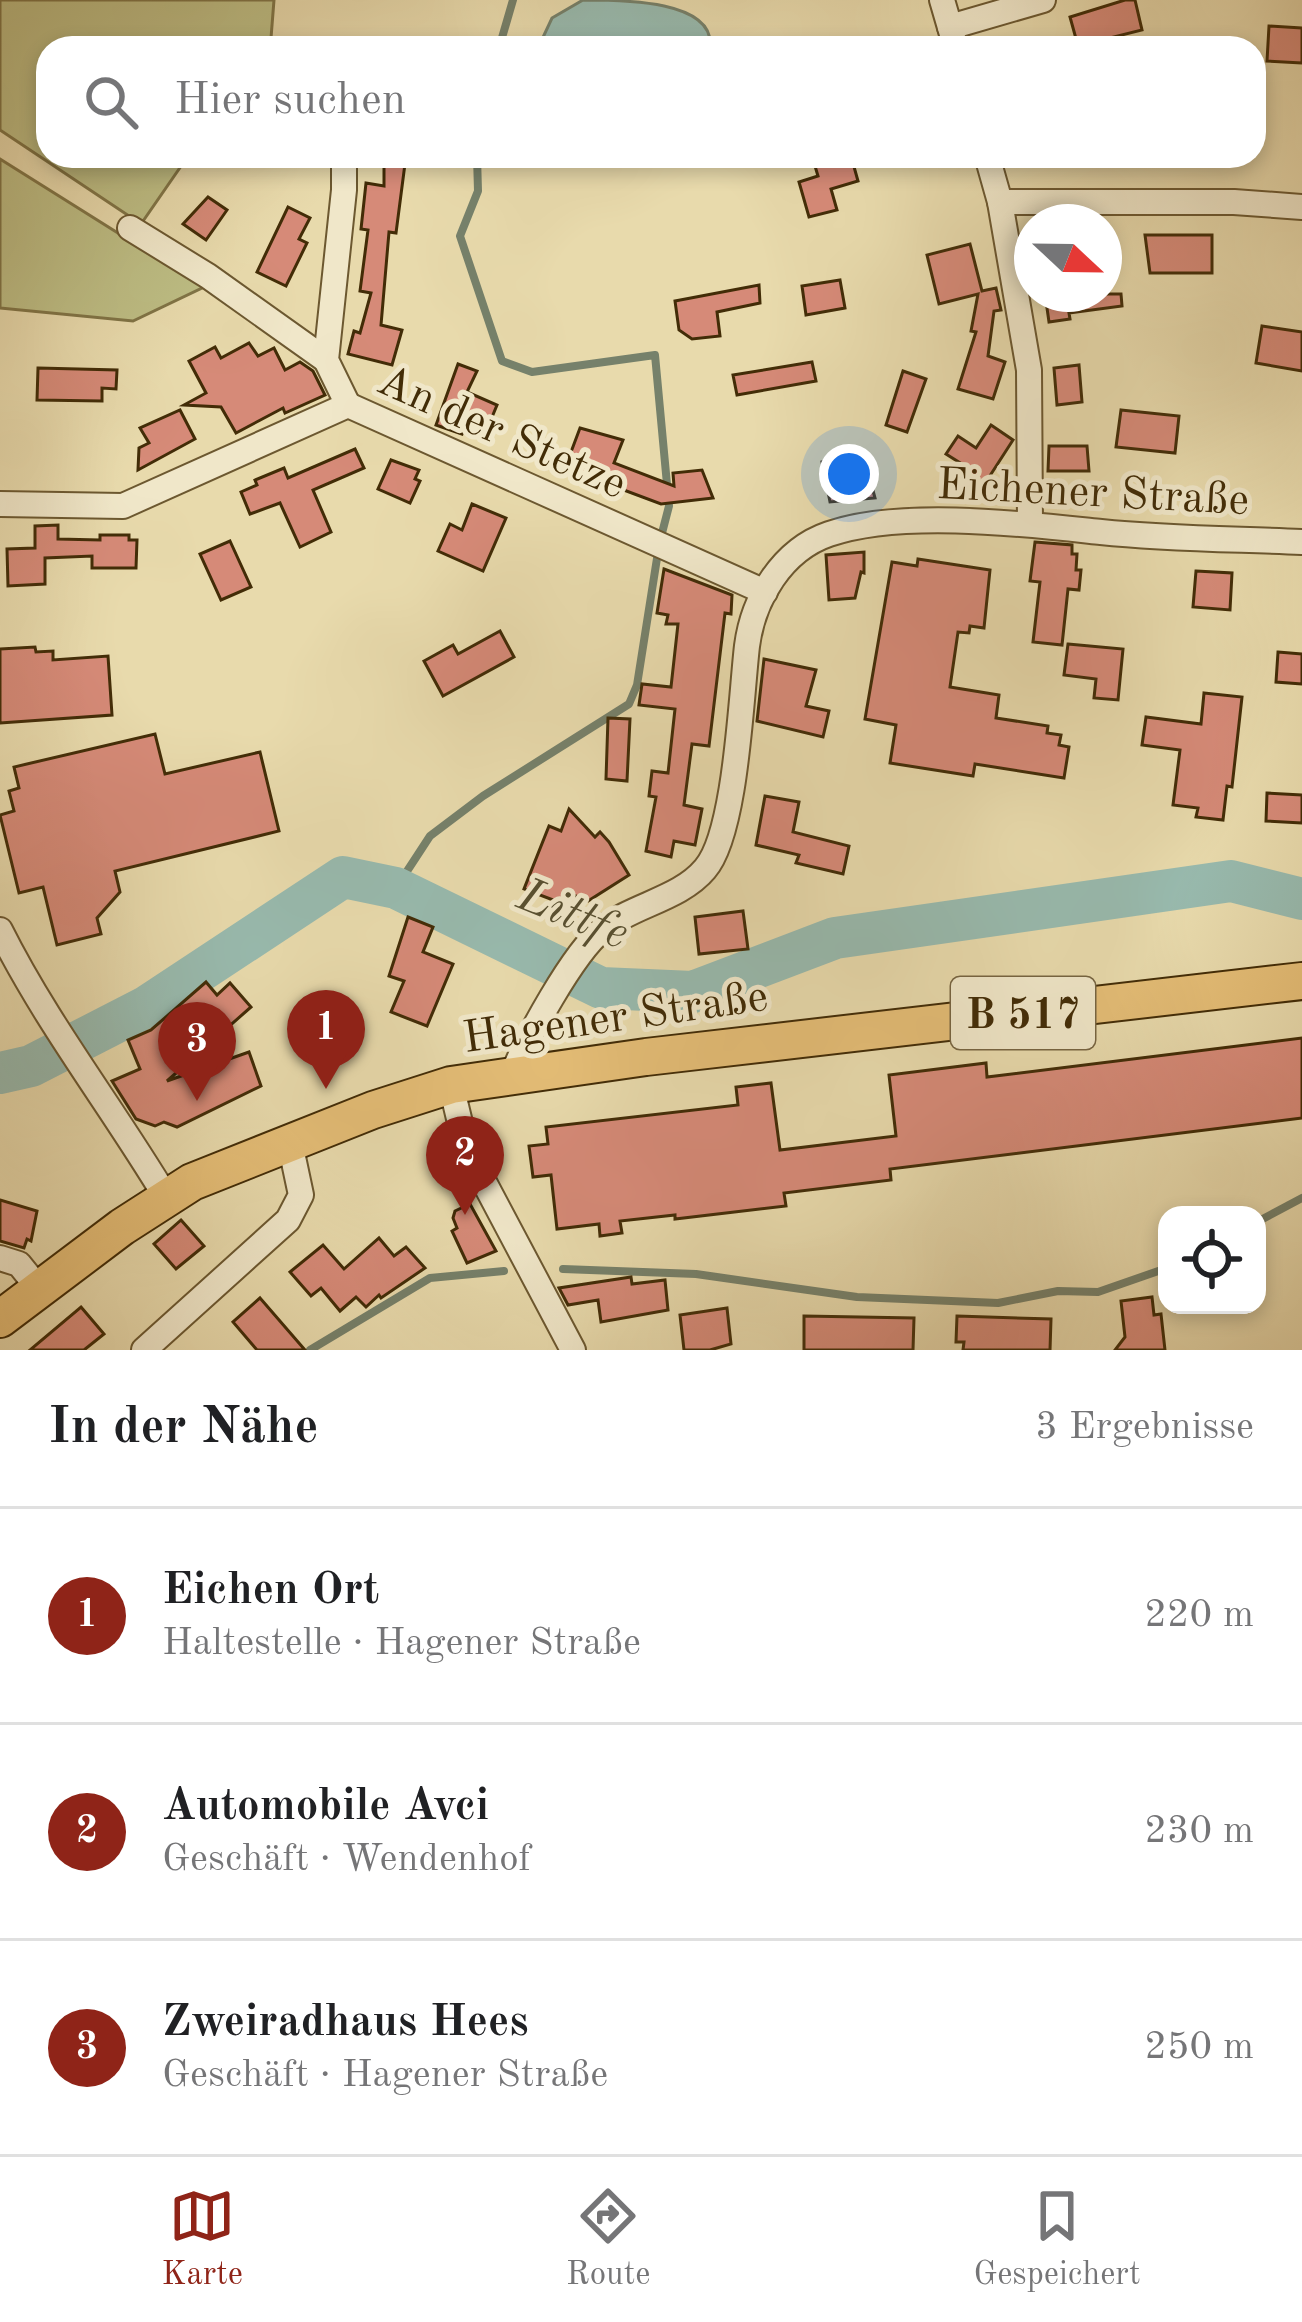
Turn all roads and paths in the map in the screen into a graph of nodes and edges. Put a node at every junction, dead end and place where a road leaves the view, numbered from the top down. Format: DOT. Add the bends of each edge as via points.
graph roads {
  1 [pos="942,0"];
  2 [pos="1043,0"];
  3 [pos="951,36"];
  4 [pos="957,36"];
  5 [pos="344,168"];
  6 [pos="990,168"];
  7 [pos="1000,202"];
  8 [pos="1302,207"];
  9 [pos="130,228"];
  10 [pos="326,360"];
  11 [pos="349,405"];
  12 [pos="0,504"];
  13 [pos="1030,523"];
  14 [pos="1302,542"];
  15 [pos="765,592"];
  16 [pos="0,931"];
  17 [pos="1302,981"];
  18 [pos="512,1076"];
  19 [pos="451,1085"];
  20 [pos="290,1143"];
  21 [pos="166,1197"];
  22 [pos="0,1258"];
  23 [pos="40,1290"];
  24 [pos="0,1319"];
  25 [pos="144,1350"];
  26 [pos="573,1350"];
  1 -- 3 [label="street"];
  2 -- 4 [label="street"];
  5 -- 10 [label="street"];
  6 -- 7 [label="street"];
  7 -- 8 [label="street"];
  7 -- 13 [label="street" via="1029,370"];
  9 -- 10 [label="street"];
  10 -- 11 [label="street"];
  11 -- 12 [label="street, An der Stetze" via="123,506"];
  11 -- 15 [label="street, An der Stetze"];
  13 -- 14 [label="street, Eichener Straße"];
  13 -- 15 [label="street, Eichener Straße" via="880,523 826,535 785,560"];
  15 -- 18 [label="street, Eichener Straße" via="748,635 726,820 706,869 603,929 530,1030"];
  16 -- 21 [label="street"];
  17 -- 18 [label="main road, Hagener Straße / B 517"];
  18 -- 19 [label="main road, Hagener Straße / B 517"];
  19 -- 20 [label="main road, Hagener Straße / B 517"];
  19 -- 26 [label="street" via="466,1148"];
  20 -- 21 [label="main road, Hagener Straße / B 517"];
  20 -- 25 [label="street" via="301,1195 288,1220"];
  21 -- 23 [label="main road, Hagener Straße / B 517"];
  22 -- 23 [label="street" via="19,1264"];
  23 -- 24 [label="main road, Hagener Straße / B 517"];
}
